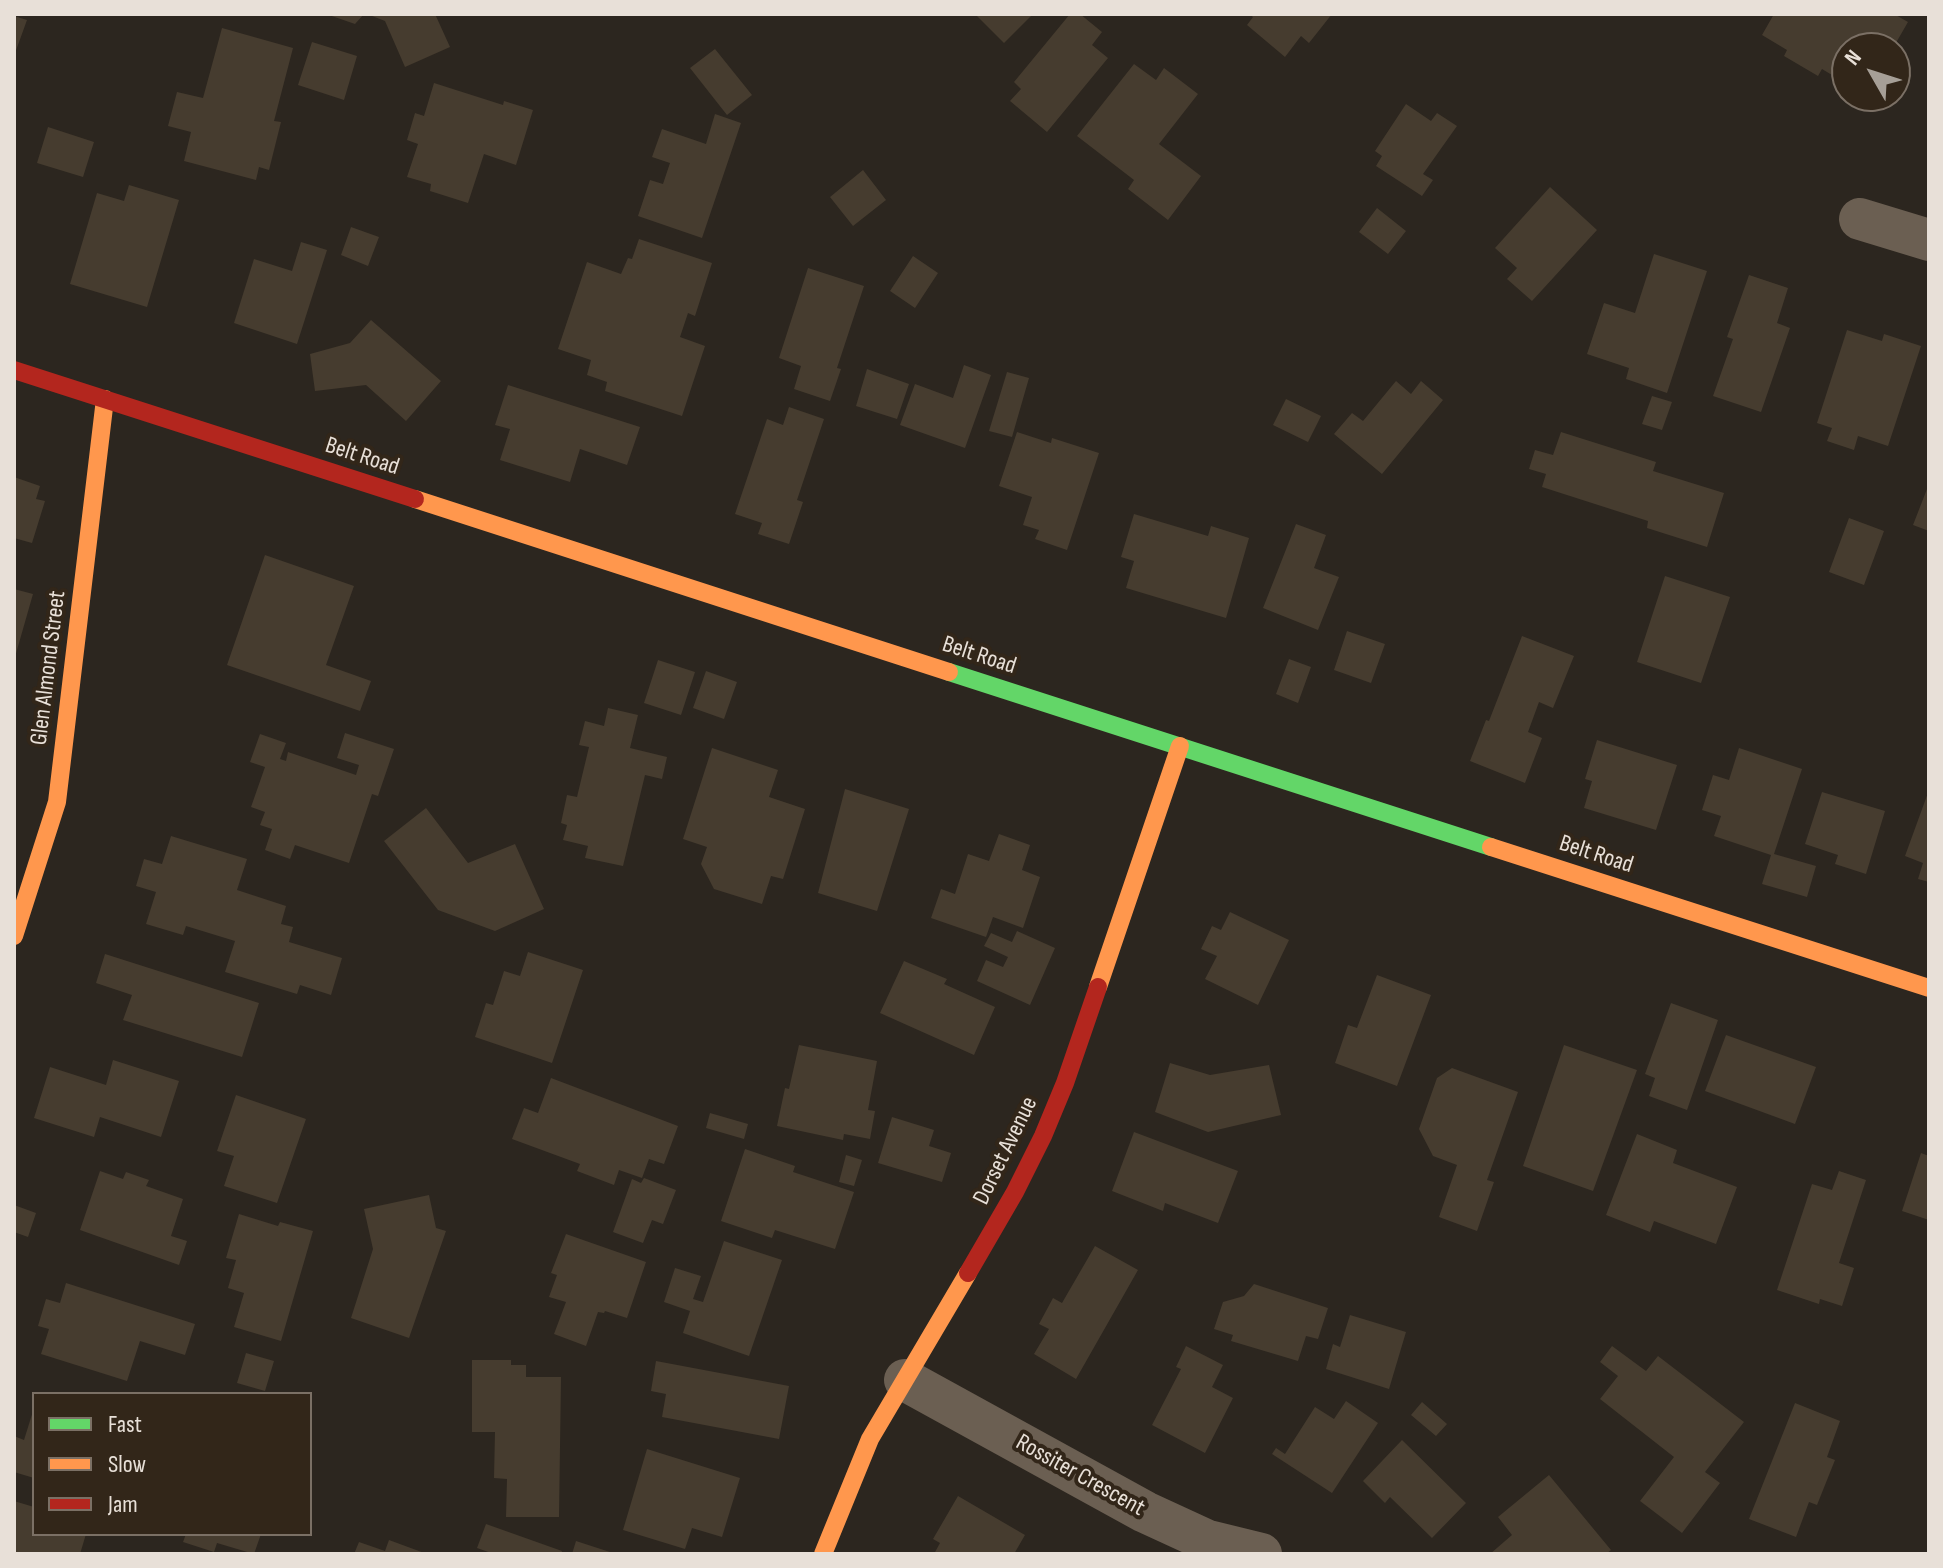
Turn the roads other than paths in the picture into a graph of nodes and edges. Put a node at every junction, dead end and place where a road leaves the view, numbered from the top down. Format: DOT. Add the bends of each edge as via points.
graph roads {
  1 [pos="1860,219"];
  2 [pos="1929,240"];
  3 [pos="14,370"];
  4 [pos="105,399"];
  5 [pos="1180,746"];
  6 [pos="14,936"];
  7 [pos="1929,988"];
  8 [pos="905,1380"];
  9 [pos="823,1554"];
  10 [pos="1261,1554"];
  1 -- 2 [label="street"];
  3 -- 4 [label="street, Belt Road"];
  4 -- 5 [label="street, Belt Road"];
  4 -- 6 [label="street, Glen Almond Street" via="57,802"];
  5 -- 7 [label="street, Belt Road"];
  5 -- 8 [label="street, Dorset Avenue" via="1043,1136"];
  8 -- 9 [label="street, Dorset Avenue" via="870,1439"];
  8 -- 10 [label="street, Rossiter Crescent" via="1145,1512 1208,1541"];
}
